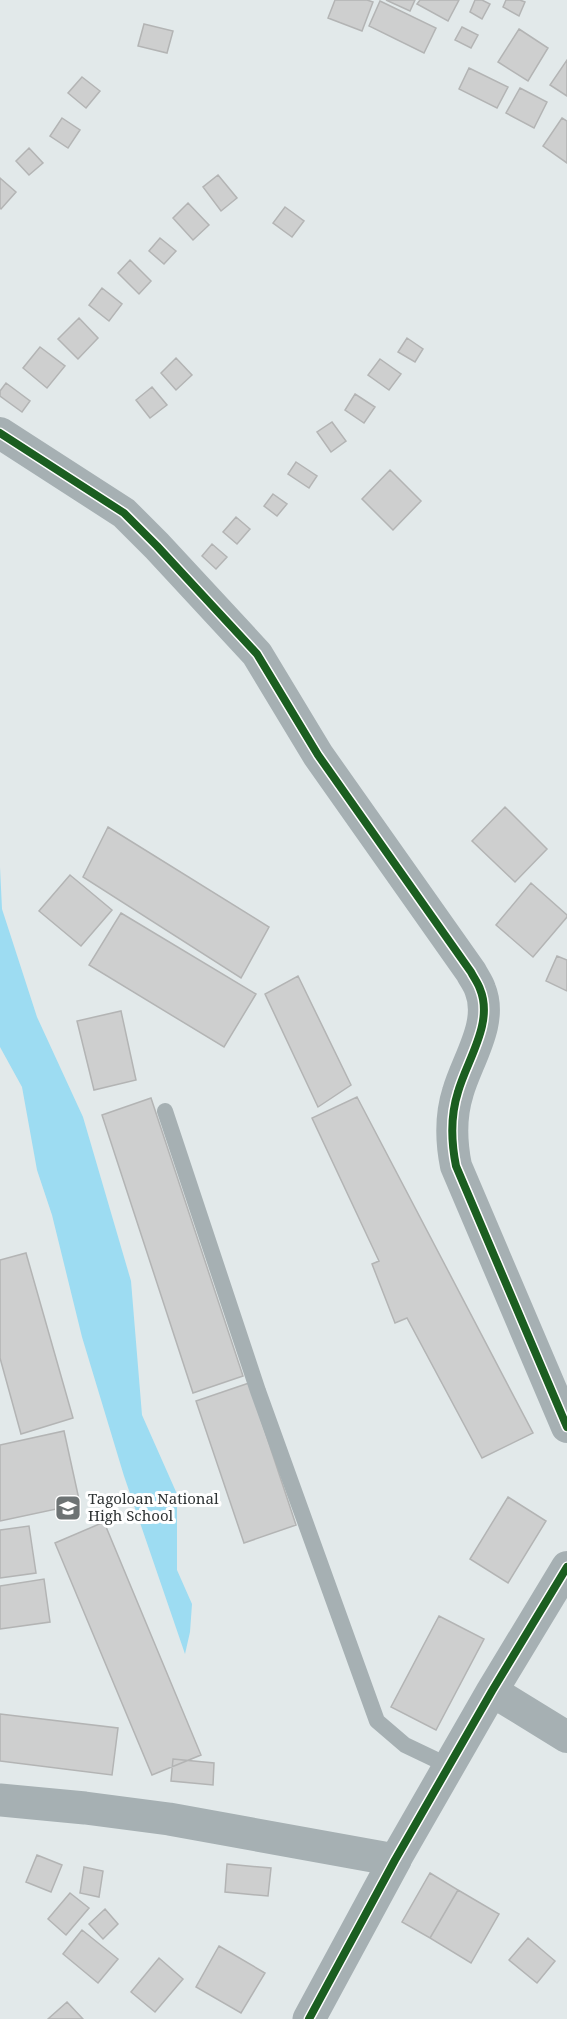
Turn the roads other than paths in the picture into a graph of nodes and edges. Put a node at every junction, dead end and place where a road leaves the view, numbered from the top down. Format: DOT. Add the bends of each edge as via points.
graph roads {
  1 [pos="0,433"];
  2 [pos="165,1111"];
  3 [pos="567,1427"];
  4 [pos="567,1567"];
  5 [pos="492,1691"];
  6 [pos="565,1731"];
  7 [pos="449,1766"];
  8 [pos="0,1800"];
  9 [pos="395,1860"];
  10 [pos="316,2016"];
  1 -- 3 [label="street" via="124,513 256,654 318,755 471,972 481,991 483,1012 479,1038 452,1117 451,1142 456,1166"];
  2 -- 7 [label="lane" via="258,1390 377,1721 405,1745"];
  4 -- 5 [label="street"];
  5 -- 6 [label="street"];
  5 -- 7 [label="street"];
  7 -- 9 [label="street"];
  8 -- 9 [label="street" via="169,1819"];
  9 -- 10 [label="street"];
}
